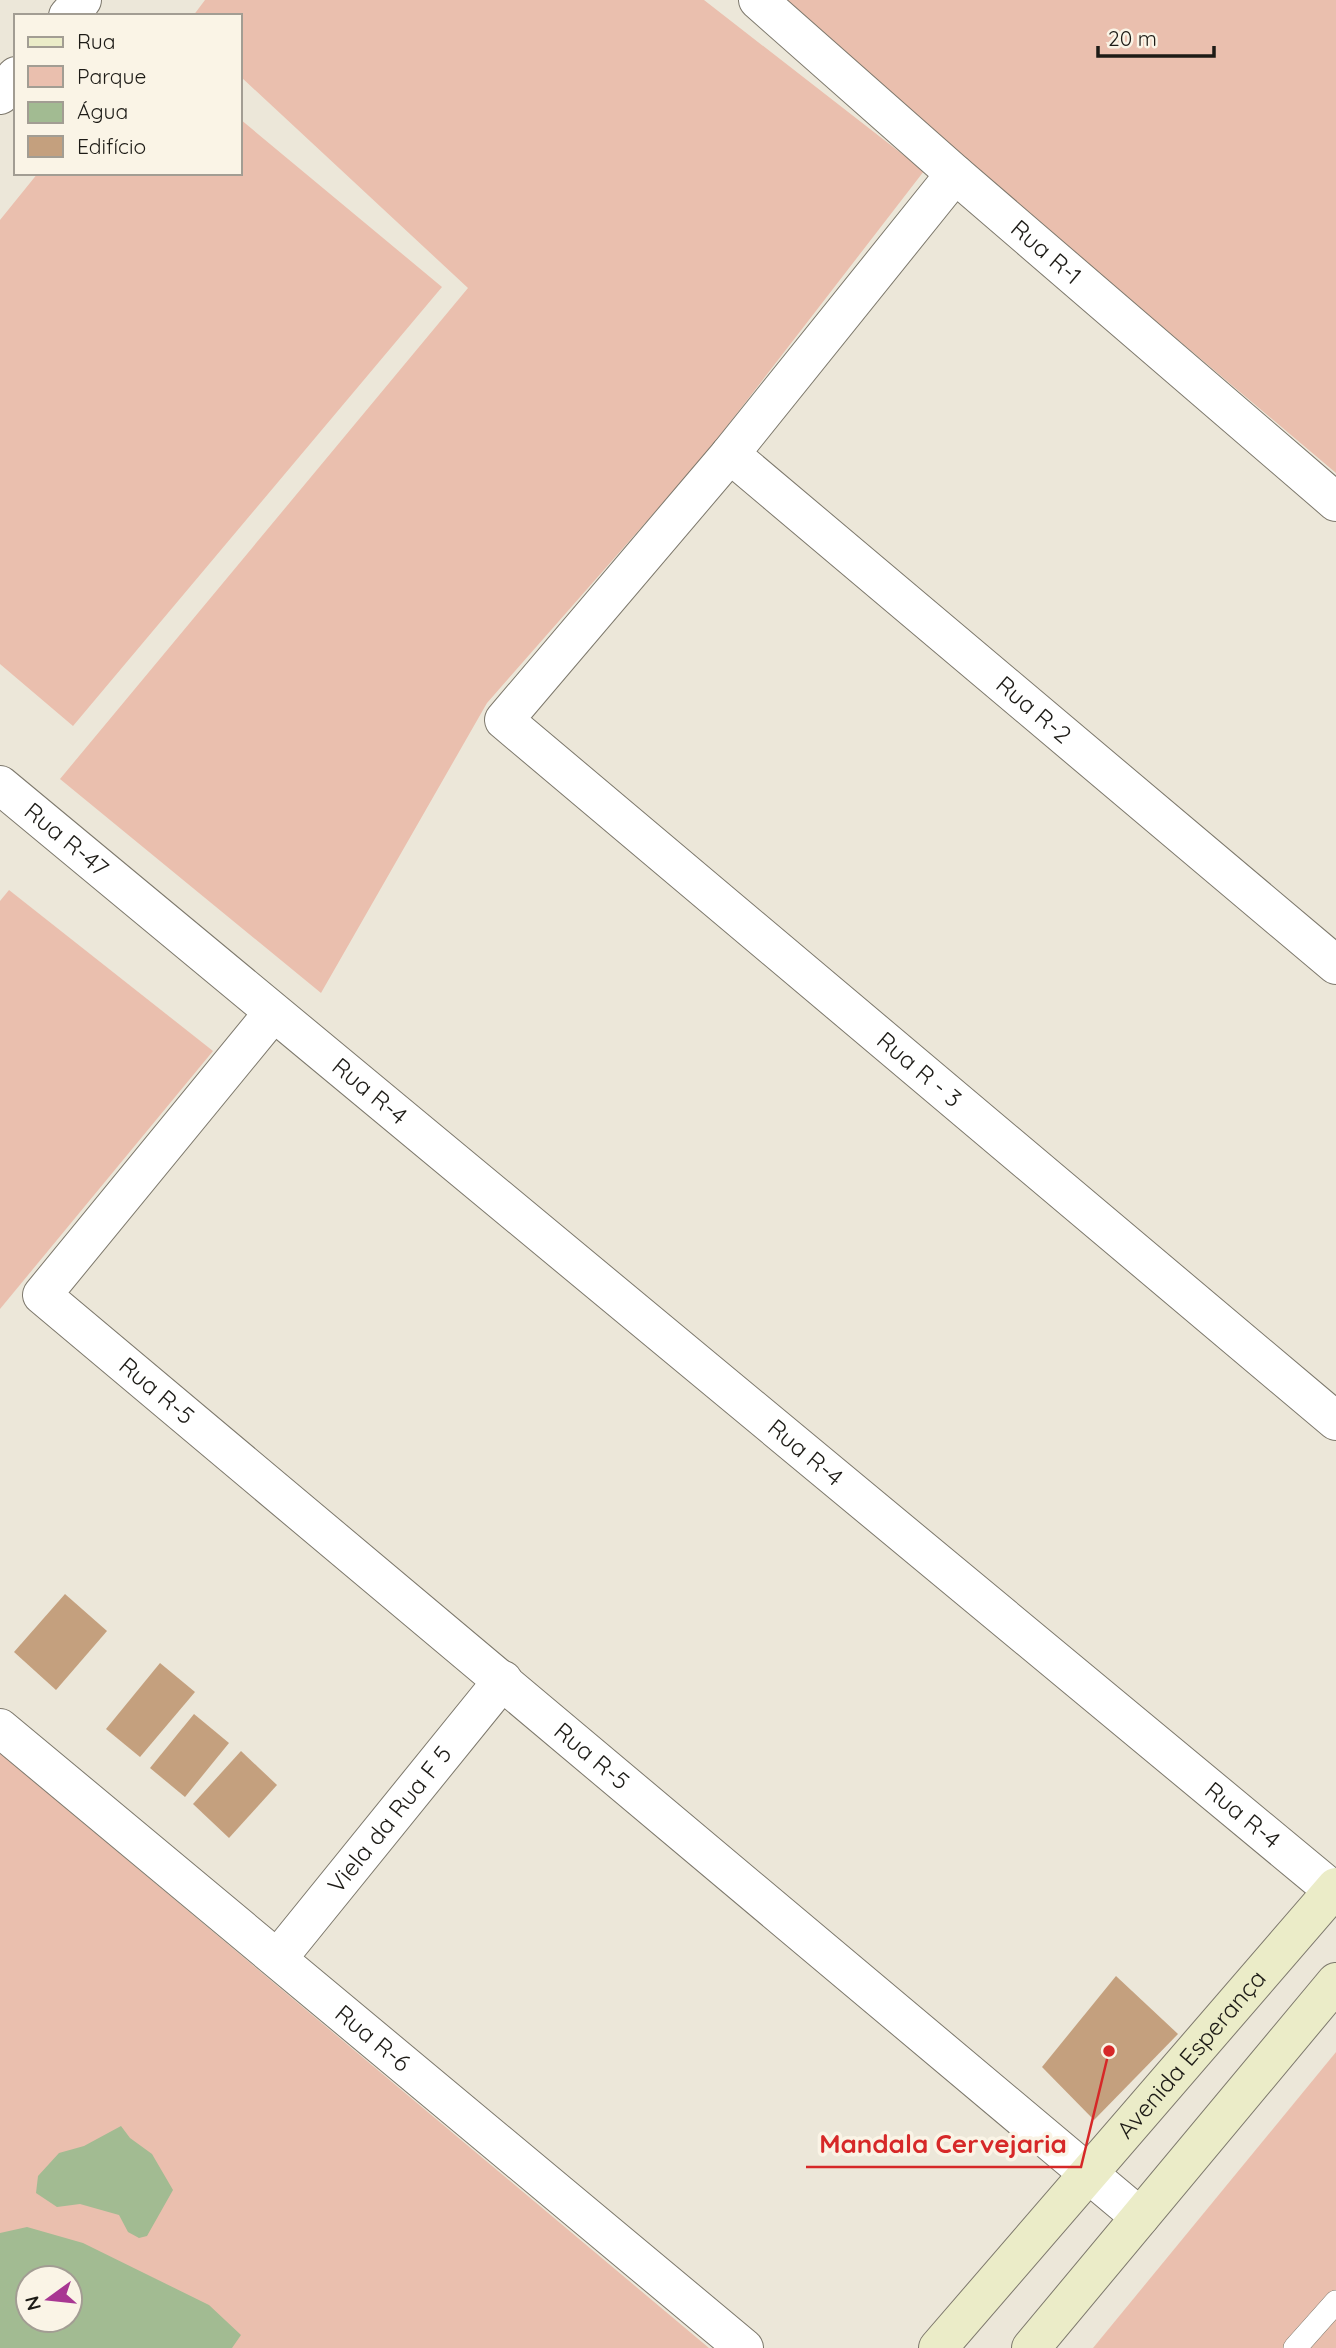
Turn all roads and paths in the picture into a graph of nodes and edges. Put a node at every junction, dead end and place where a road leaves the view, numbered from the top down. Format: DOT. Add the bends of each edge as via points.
graph roads {
  1 [pos="82,0"];
  2 [pos="758,0"];
  3 [pos="70,14"];
  4 [pos="14,78"];
  5 [pos="0,94"];
  6 [pos="955,174"];
  7 [pos="730,454"];
  8 [pos="1336,502"];
  9 [pos="1,786"];
  10 [pos="131,893"];
  11 [pos="1336,965"];
  12 [pos="273,1013"];
  13 [pos="1336,1421"];
  14 [pos="503,1679"];
  15 [pos="0,1727"];
  16 [pos="1335,1890"];
  17 [pos="278,1958"];
  18 [pos="1336,1982"];
  19 [pos="1088,2173"];
  20 [pos="1140,2217"];
  21 [pos="1336,2302"];
  22 [pos="744,2348"];
  23 [pos="937,2348"];
  24 [pos="1031,2348"];
  25 [pos="1295,2348"];
  1 -- 3 [label="street"];
  2 -- 6 [label="street, Rua R-1"];
  4 -- 5 [label="street"];
  6 -- 7 [label="street"];
  6 -- 8 [label="street, Rua R-1"];
  7 -- 11 [label="street, Rua R-2"];
  7 -- 13 [label="street, Rua R - 3" via="504,720"];
  9 -- 10 [label="street, Rua R-47"];
  10 -- 12 [label="street, Rua R-4"];
  12 -- 14 [label="street, Rua R-5" via="42,1296"];
  12 -- 16 [label="street, Rua R-4"];
  14 -- 17 [label="street, Viela da Rua F 5"];
  14 -- 19 [label="street, Rua R-5"];
  15 -- 17 [label="street, Rua R-6"];
  16 -- 19 [label="main road, Avenida Esperança"];
  17 -- 22 [label="street, Rua R-6"];
  18 -- 20 [label="main road"];
  19 -- 20 [label="street, Rua R-5"];
  19 -- 23 [label="main road, Avenida Esperança"];
  20 -- 24 [label="main road"];
  21 -- 25 [label="lane"];
}
